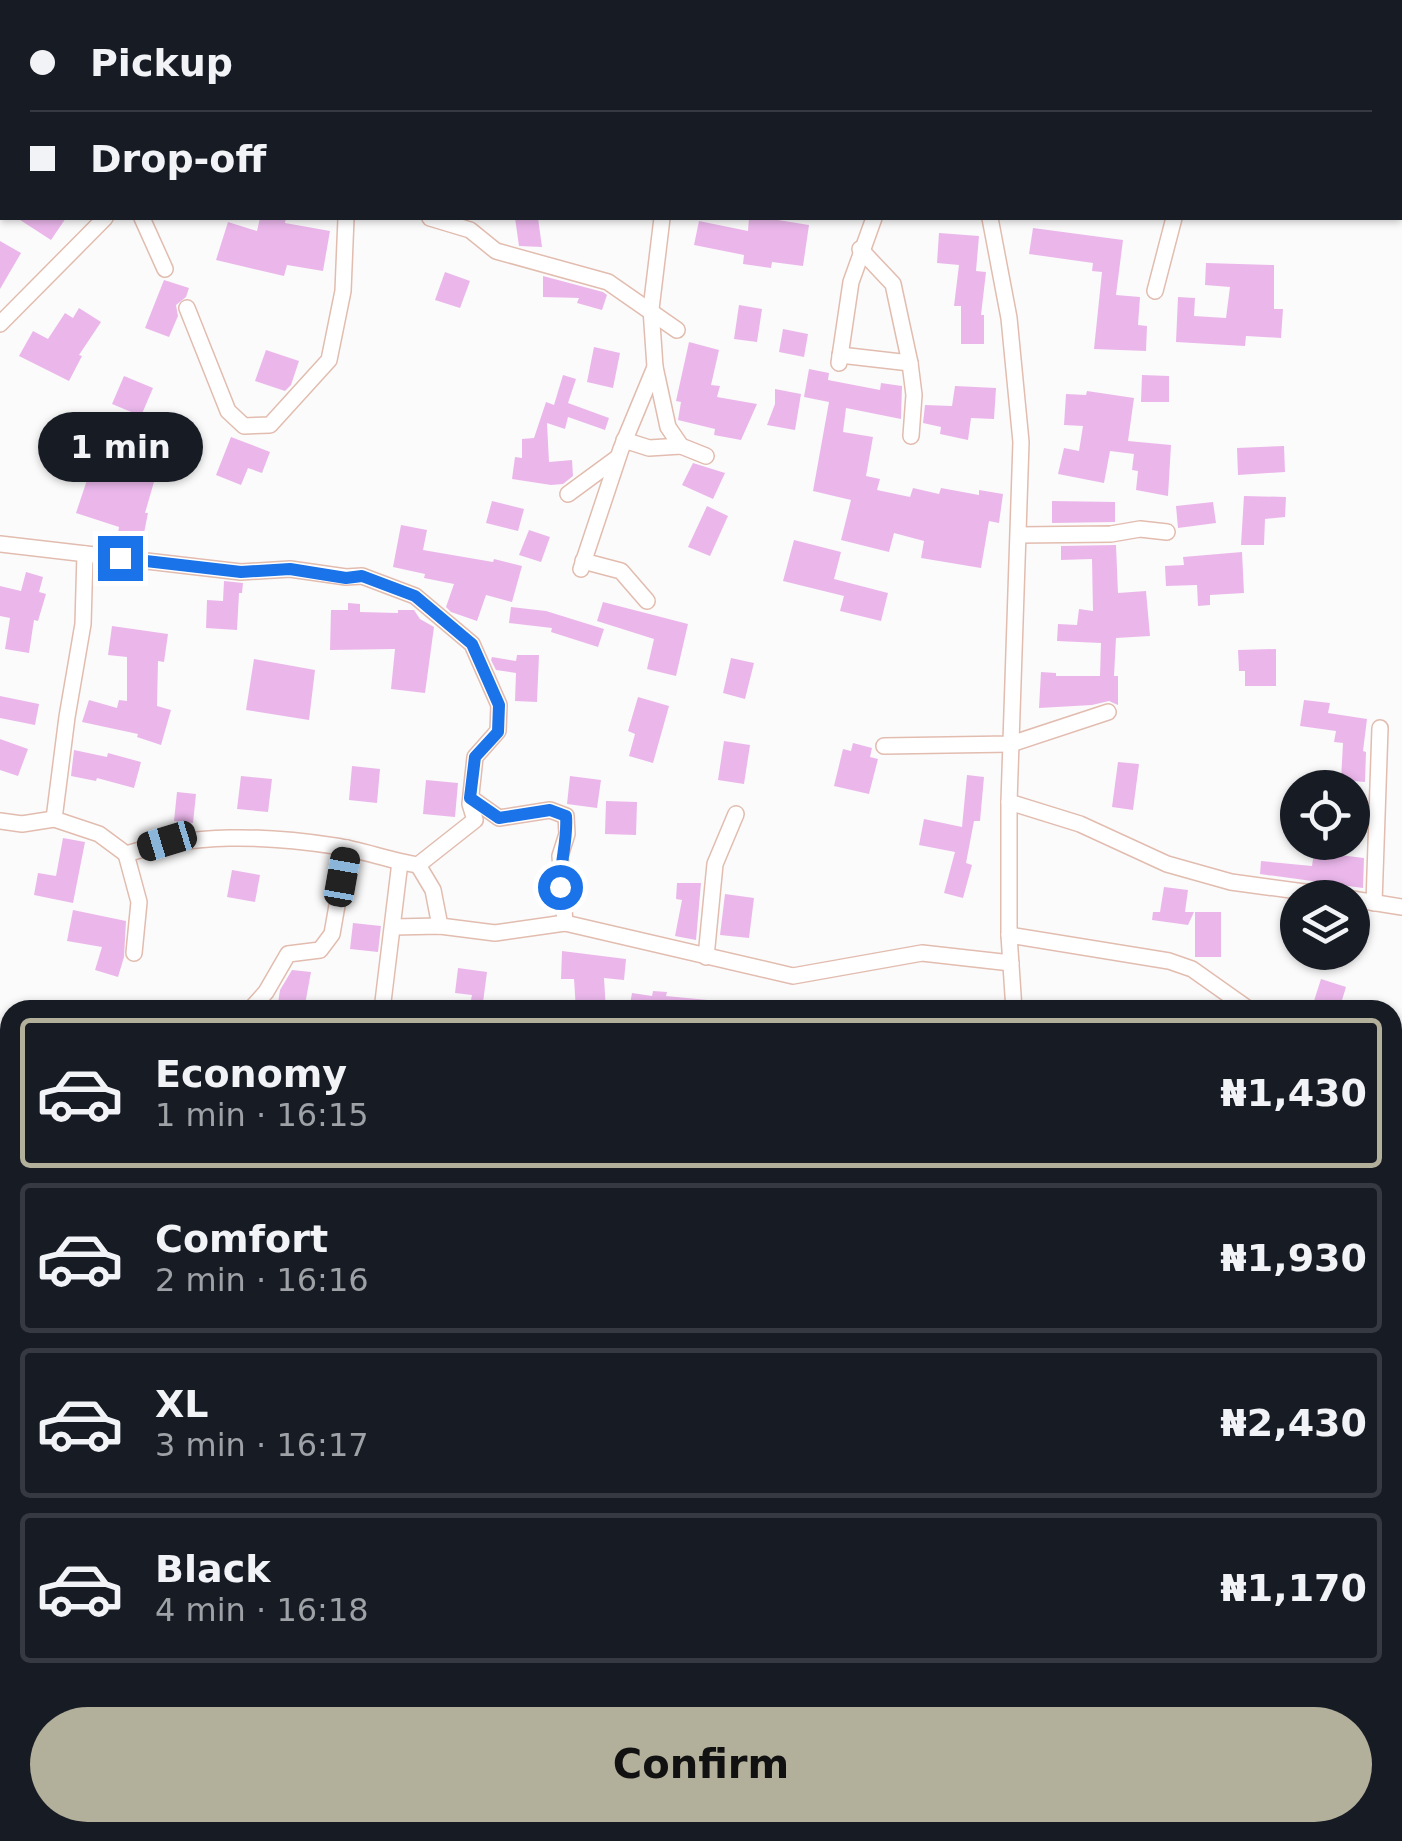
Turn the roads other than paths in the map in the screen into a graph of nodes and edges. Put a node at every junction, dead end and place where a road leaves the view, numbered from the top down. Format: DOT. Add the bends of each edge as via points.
graph roads {
  1 [pos="103,220"];
  2 [pos="143,220"];
  3 [pos="346,220"];
  4 [pos="437,220"];
  5 [pos="662,220"];
  6 [pos="873,220"];
  7 [pos="990,220"];
  8 [pos="1173,220"];
  9 [pos="860,249"];
  10 [pos="165,269"];
  11 [pos="1155,292"];
  12 [pos="187,308"];
  13 [pos="650,309"];
  14 [pos="0,324"];
  15 [pos="676,330"];
  16 [pos="910,363"];
  17 [pos="655,367"];
  18 [pos="911,436"];
  19 [pos="624,440"];
  20 [pos="682,446"];
  21 [pos="706,456"];
  22 [pos="618,458"];
  23 [pos="568,494"];
  24 [pos="1167,532"];
  25 [pos="1019,535"];
  26 [pos="0,544"];
  27 [pos="86,554"];
  28 [pos="646,602"];
  29 [pos="1108,712"];
  30 [pos="1380,728"];
  31 [pos="1011,744"];
  32 [pos="884,746"];
  33 [pos="470,798"];
  34 [pos="1008,802"];
  35 [pos="736,814"];
  36 [pos="54,819"];
  37 [pos="0,820"];
  38 [pos="347,848"];
  39 [pos="126,854"];
  40 [pos="400,862"];
  41 [pos="418,865"];
  42 [pos="1280,889"];
  43 [pos="1370,902"];
  44 [pos="1374,903"];
  45 [pos="1402,907"];
  46 [pos="565,923"];
  47 [pos="440,926"];
  48 [pos="393,927"];
  49 [pos="1010,936"];
  50 [pos="134,954"];
  51 [pos="706,957"];
  52 [pos="1011,963"];
  53 [pos="259,1000"];
  54 [pos="383,1000"];
  55 [pos="1013,1000"];
  56 [pos="1236,1000"];
  1 -- 14 [label="street"];
  2 -- 10 [label="street"];
  3 -- 12 [label="street" via="329,360 270,425 244,426 228,411"];
  4 -- 13 [label="street" via="470,230 496,252 608,282"];
  5 -- 13 [label="street"];
  6 -- 9 [label="street"];
  7 -- 25 [label="street" via="1017,390"];
  8 -- 11 [label="street"];
  9 -- 16 [label="street" via="893,284"];
  9 -- 16 [label="street" via="840,359"];
  13 -- 15 [label="street"];
  13 -- 17 [label="street"];
  16 -- 18 [label="street"];
  17 -- 19 [label="street"];
  17 -- 20 [label="street" via="668,427"];
  19 -- 20 [label="street" via="649,448"];
  19 -- 22 [label="street"];
  20 -- 21 [label="street"];
  22 -- 23 [label="street"];
  22 -- 28 [label="street" via="582,565 621,570"];
  24 -- 25 [label="street"];
  25 -- 31 [label="street"];
  26 -- 27 [label="street"];
  27 -- 33 [label="street" via="241,572 362,576 415,596 472,644 499,705 498,732 475,757"];
  27 -- 36 [label="street" via="83,624"];
  29 -- 31 [label="street"];
  30 -- 44 [label="street"];
  31 -- 32 [label="street"];
  31 -- 34 [label="street"];
  33 -- 41 [label="street" via="475,820"];
  33 -- 46 [label="street" via="499,818 550,810 566,816 560,856"];
  34 -- 42 [label="street" via="1080,824 1168,864"];
  34 -- 49 [label="street"];
  35 -- 51 [label="street" via="715,864"];
  36 -- 37 [label="street"];
  36 -- 39 [label="street" via="99,834"];
  38 -- 39 [label="street" via="200,837"];
  38 -- 40 [label="street"];
  38 -- 53 [label="street" via="332,934 320,950 288,954"];
  39 -- 50 [label="street" via="139,902"];
  40 -- 41 [label="street"];
  40 -- 48 [label="street"];
  41 -- 47 [label="street" via="433,890"];
  43 -- 44 [label="street"];
  44 -- 45 [label="street"];
  46 -- 47 [label="street" via="495,933"];
  46 -- 51 [label="street"];
  47 -- 48 [label="street"];
  48 -- 54 [label="street"];
  49 -- 52 [label="street"];
  49 -- 56 [label="street" via="1168,961 1192,969"];
  51 -- 52 [label="street" via="792,976 922,953"];
  52 -- 55 [label="street"];
}
